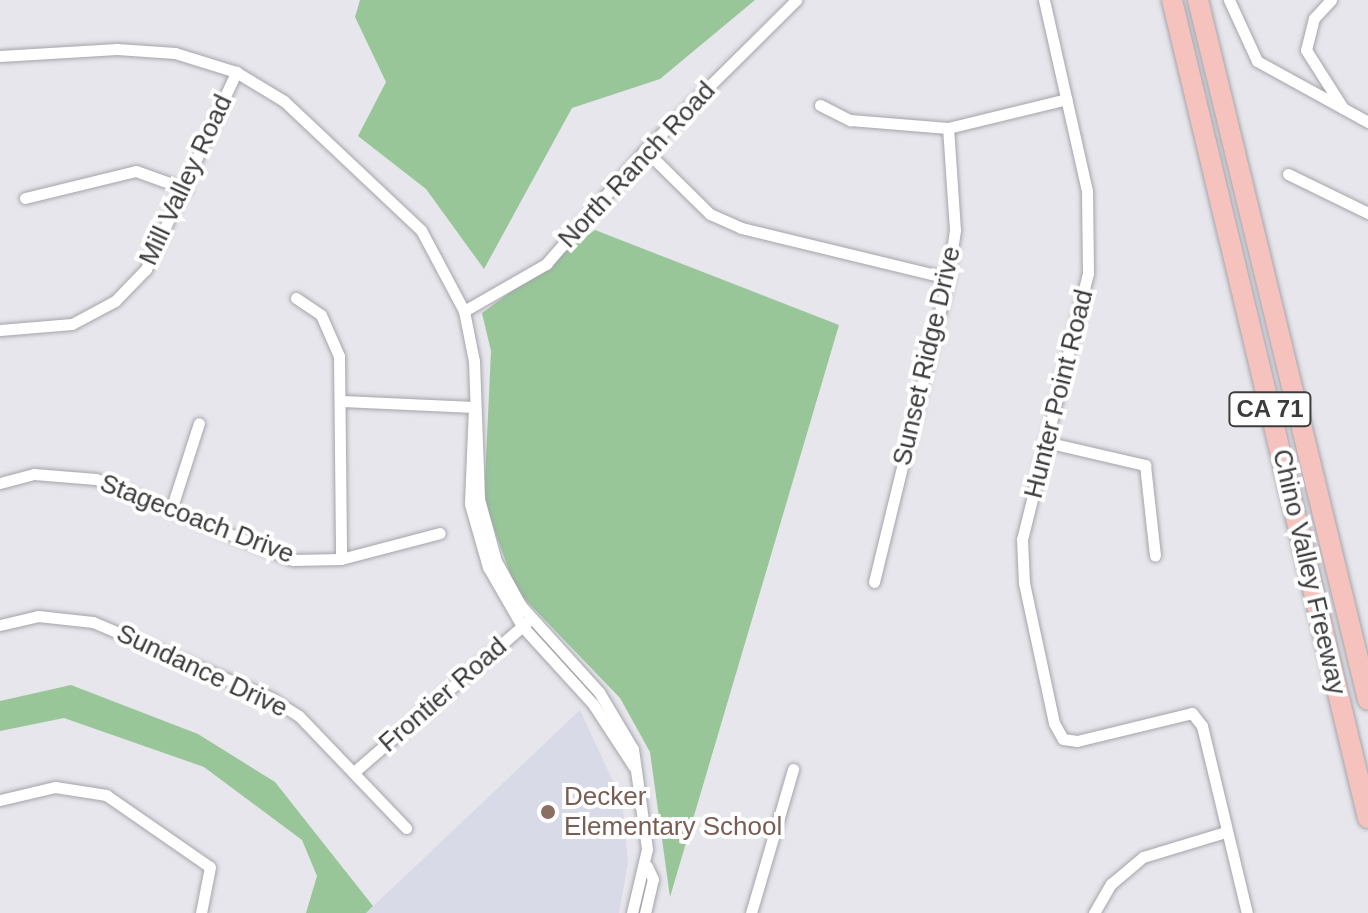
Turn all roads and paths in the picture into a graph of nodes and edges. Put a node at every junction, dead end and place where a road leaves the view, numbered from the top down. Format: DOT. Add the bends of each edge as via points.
graph roads {
  1 [pos="796,0"];
  2 [pos="1044,0"];
  3 [pos="1172,0"];
  4 [pos="1198,0"];
  5 [pos="1229,0"];
  6 [pos="1331,0"];
  7 [pos="0,56"];
  8 [pos="236,72"];
  9 [pos="1067,99"];
  10 [pos="820,105"];
  11 [pos="1346,112"];
  12 [pos="1368,122"];
  13 [pos="948,128"];
  14 [pos="645,150"];
  15 [pos="1288,174"];
  16 [pos="186,189"];
  17 [pos="25,198"];
  18 [pos="1368,213"];
  19 [pos="948,278"];
  20 [pos="296,298"];
  21 [pos="464,311"];
  22 [pos="0,330"];
  23 [pos="342,401"];
  24 [pos="474,407"];
  25 [pos="199,423"];
  26 [pos="1050,443"];
  27 [pos="0,483"];
  28 [pos="171,510"];
  29 [pos="440,533"];
  30 [pos="1155,555"];
  31 [pos="341,559"];
  32 [pos="874,582"];
  33 [pos="527,623"];
  34 [pos="0,625"];
  35 [pos="1368,700"];
  36 [pos="793,769"];
  37 [pos="354,772"];
  38 [pos="0,800"];
  39 [pos="1368,818"];
  40 [pos="406,828"];
  41 [pos="1226,832"];
  42 [pos="647,866"];
  43 [pos="201,913"];
  44 [pos="632,913"];
  45 [pos="645,913"];
  46 [pos="751,913"];
  47 [pos="1094,913"];
  48 [pos="1247,913"];
  1 -- 14 [label="street, North Ranch Road"];
  2 -- 9 [label="street, Hunter Point Road"];
  3 -- 39 [label="highway, Chino Valley Freeway / CA 71"];
  4 -- 35 [label="highway, Chino Valley Freeway / CA 71"];
  5 -- 11 [label="street" via="1257,61"];
  6 -- 11 [label="street" via="1314,18 1306,50"];
  7 -- 8 [label="street" via="117,49 175,53"];
  8 -- 16 [label="street, Mill Valley Road"];
  8 -- 21 [label="street" via="284,101 390,196 440,257"];
  9 -- 13 [label="street"];
  9 -- 26 [label="street, Hunter Point Road" via="1087,181 1088,273"];
  10 -- 13 [label="street" via="850,120"];
  11 -- 12 [label="street"];
  13 -- 19 [label="street, Sunset Ridge Drive" via="955,230"];
  14 -- 19 [label="street" via="710,214 741,228"];
  14 -- 21 [label="street, North Ranch Road" via="546,264"];
  15 -- 18 [label="street"];
  16 -- 17 [label="street" via="136,171"];
  16 -- 22 [label="street, Mill Valley Road" via="146,269 115,301 72,324"];
  19 -- 32 [label="street, Sunset Ridge Drive"];
  20 -- 23 [label="street" via="321,315 339,356"];
  21 -- 24 [label="street"];
  23 -- 24 [label="street"];
  23 -- 31 [label="street"];
  24 -- 33 [label="street" via="468,460 475,526"];
  25 -- 28 [label="street"];
  26 -- 30 [label="street" via="1145,465"];
  26 -- 41 [label="street, Hunter Point Road" via="1022,539 1024,583 1063,739 1192,713 1202,726"];
  27 -- 28 [label="street, Stagecoach Drive" via="34,474 96,479"];
  28 -- 31 [label="street, Stagecoach Drive" via="293,560"];
  29 -- 31 [label="street, Stagecoach Drive"];
  33 -- 37 [label="street, Frontier Road"];
  33 -- 42 [label="street" via="593,704 634,767"];
  34 -- 37 [label="street, Sundance Drive" via="38,616 93,622 271,698"];
  36 -- 46 [label="street"];
  37 -- 40 [label="street, Sundance Drive"];
  38 -- 43 [label="street" via="55,787 106,795 202,858 212,881"];
  41 -- 47 [label="street" via="1143,857 1111,884"];
  41 -- 48 [label="street"];
  42 -- 44 [label="street"];
  42 -- 45 [label="street" via="653,879"];
}
